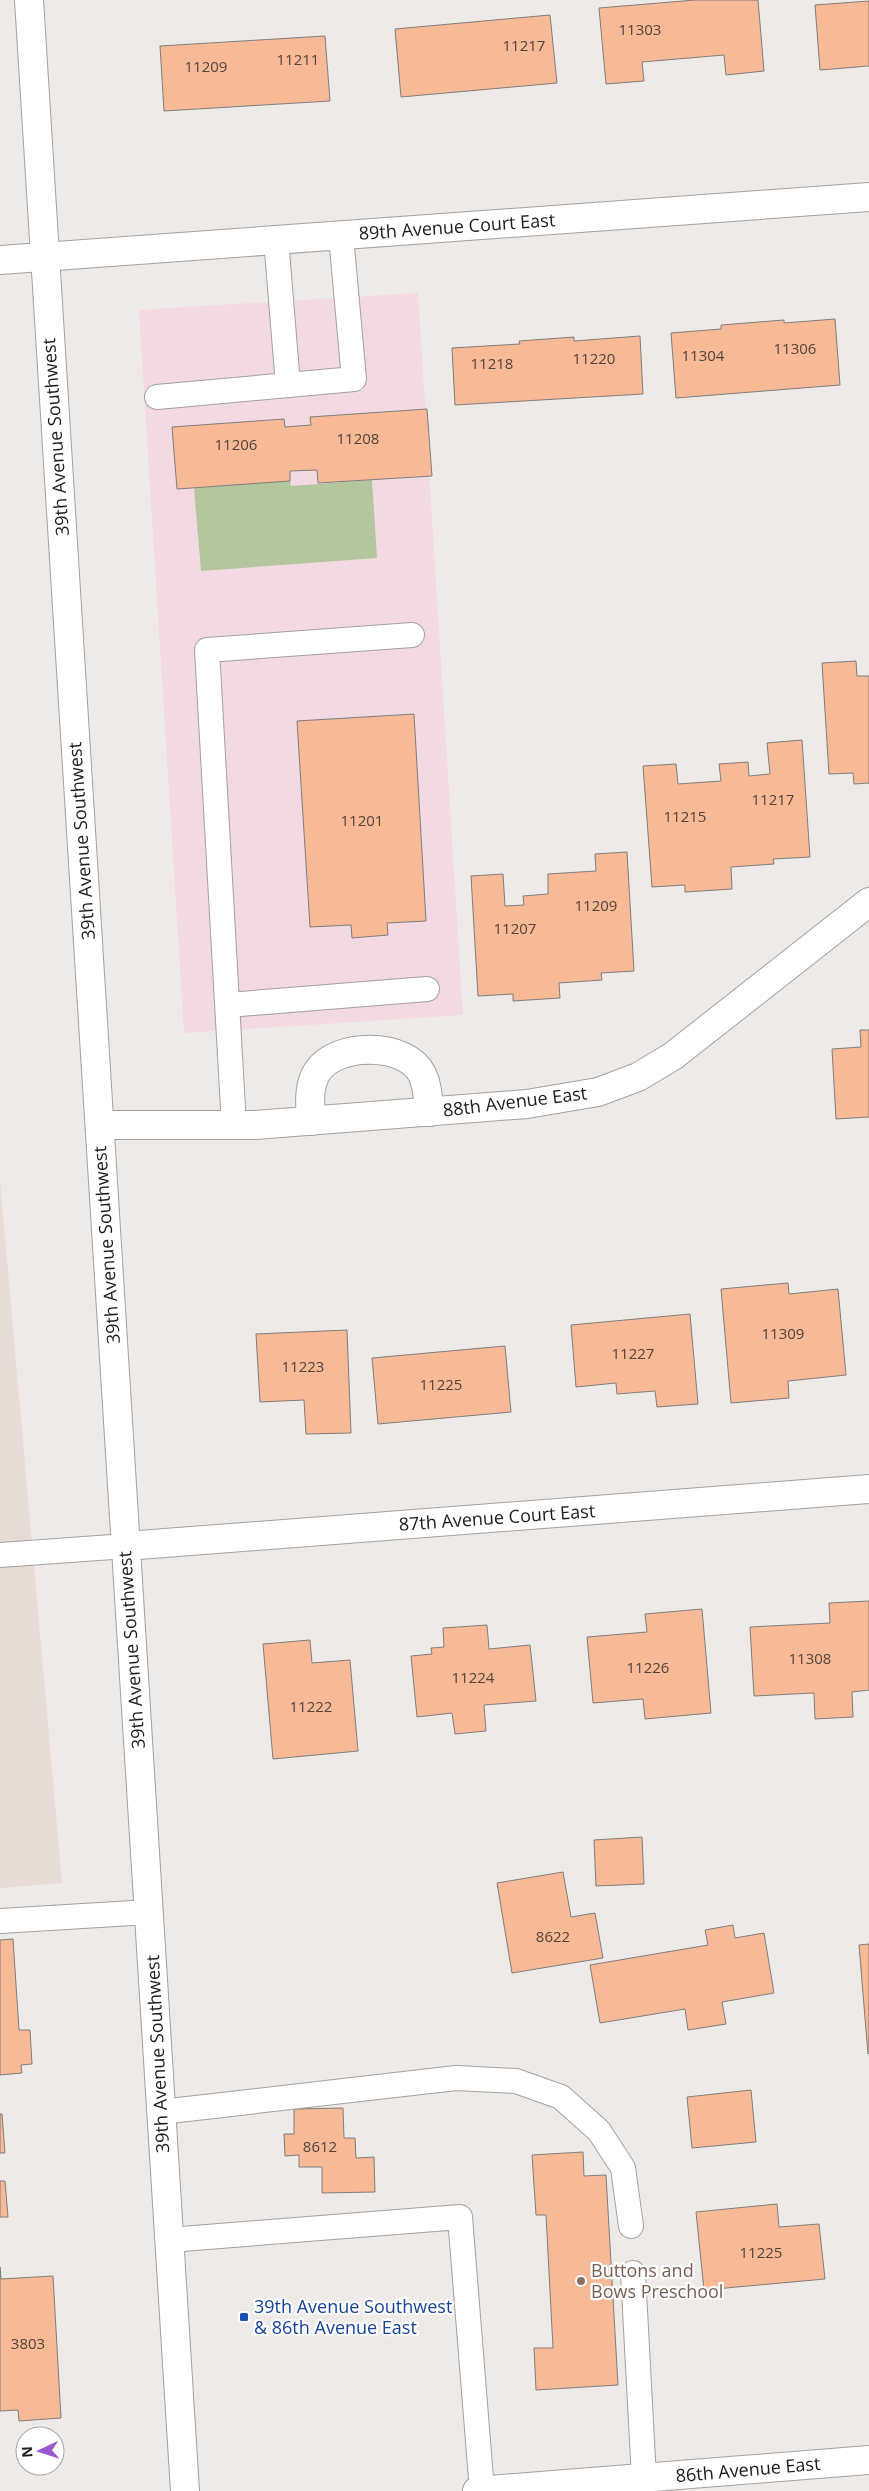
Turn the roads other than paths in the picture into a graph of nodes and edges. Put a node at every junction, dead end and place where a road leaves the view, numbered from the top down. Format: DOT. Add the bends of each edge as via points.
graph roads {
  1 [pos="29,0"];
  2 [pos="869,197"];
  3 [pos="341,236"];
  4 [pos="276,239"];
  5 [pos="45,257"];
  6 [pos="0,260"];
  7 [pos="288,385"];
  8 [pos="157,397"];
  9 [pos="412,635"];
  10 [pos="869,902"];
  11 [pos="427,989"];
  12 [pos="228,1005"];
  13 [pos="429,1112"];
  14 [pos="311,1121"];
  15 [pos="100,1125"];
  16 [pos="234,1126"];
  17 [pos="869,1489"];
  18 [pos="126,1546"];
  19 [pos="0,1555"];
  20 [pos="149,1912"];
  21 [pos="0,1921"];
  22 [pos="161,2112"];
  23 [pos="631,2226"];
  24 [pos="169,2240"];
  25 [pos="633,2273"];
  26 [pos="869,2460"];
  27 [pos="644,2478"];
  28 [pos="185,2491"];
  29 [pos="477,2491"];
  30 [pos="482,2491"];
  1 -- 5 [label="street, 39th Avenue Southwest"];
  2 -- 3 [label="street, 89th Avenue Court East"];
  3 -- 4 [label="street, 89th Avenue Court East"];
  3 -- 7 [label="lane" via="354,379"];
  4 -- 5 [label="street, 89th Avenue Court East"];
  4 -- 7 [label="lane"];
  5 -- 6 [label="street, 89th Avenue Court East"];
  5 -- 15 [label="street, 39th Avenue Southwest"];
  7 -- 8 [label="lane"];
  9 -- 12 [label="lane" via="207,650"];
  10 -- 13 [label="street, 88th Avenue East" via="673,1056 638,1077 598,1092 536,1103"];
  11 -- 12 [label="lane"];
  12 -- 16 [label="lane"];
  13 -- 14 [label="street, 88th Avenue East"];
  13 -- 14 [label="street" via="427,1086 422,1073 412,1062 396,1053 353,1051 332,1058 318,1070 312,1082"];
  14 -- 16 [label="street, 88th Avenue East"];
  15 -- 16 [label="street, 88th Avenue East"];
  15 -- 18 [label="street, 39th Avenue Southwest"];
  17 -- 18 [label="street, 87th Avenue Court East"];
  18 -- 19 [label="lane"];
  18 -- 20 [label="street, 39th Avenue Southwest"];
  20 -- 21 [label="lane"];
  20 -- 22 [label="street, 39th Avenue Southwest"];
  22 -- 23 [label="lane" via="456,2078 516,2082 561,2097 599,2131 623,2168"];
  22 -- 24 [label="street, 39th Avenue Southwest"];
  24 -- 28 [label="street, 39th Avenue Southwest"];
  24 -- 30 [label="lane" via="460,2217"];
  25 -- 27 [label="lane"];
  26 -- 27 [label="street, 86th Avenue East"];
  27 -- 30 [label="street, 86th Avenue East"];
  29 -- 30 [label="street, 86th Avenue East"];
}
